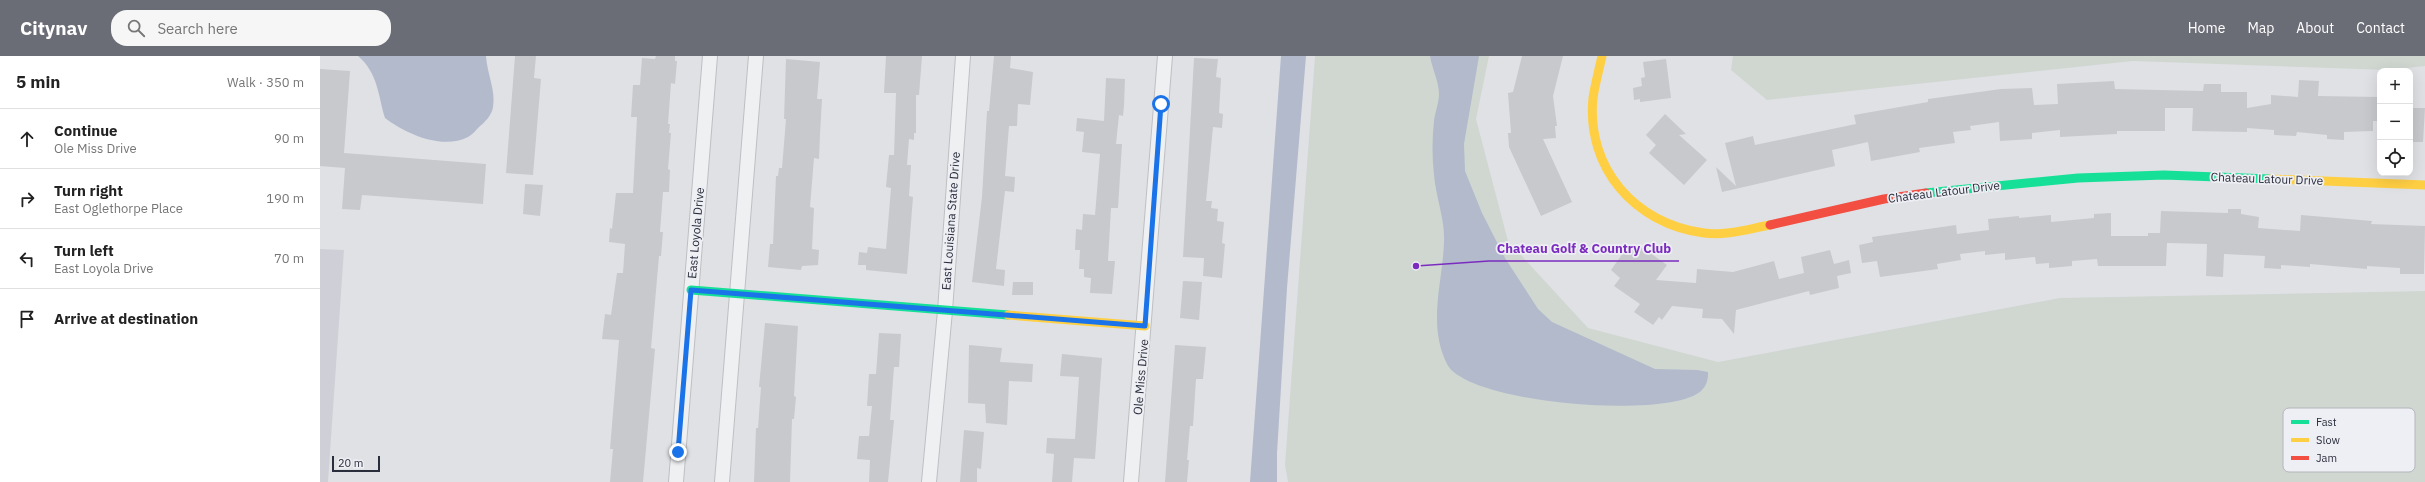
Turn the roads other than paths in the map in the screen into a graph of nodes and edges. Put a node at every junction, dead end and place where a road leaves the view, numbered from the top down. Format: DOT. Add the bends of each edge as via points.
graph roads {
  1 [pos="710,56"];
  2 [pos="756,56"];
  3 [pos="963,56"];
  4 [pos="1165,56"];
  5 [pos="1602,56"];
  6 [pos="2425,185"];
  7 [pos="691,290"];
  8 [pos="738,294"];
  9 [pos="945,311"];
  10 [pos="1145,326"];
  11 [pos="676,482"];
  12 [pos="722,482"];
  13 [pos="929,482"];
  14 [pos="1131,482"];
  1 -- 7 [label="street, East Loyola Drive"];
  2 -- 8 [label="street"];
  3 -- 9 [label="street, East Louisiana State Drive"];
  4 -- 10 [label="street, Ole Miss Drive"];
  5 -- 6 [label="street, Chateau Latour Drive" via="1593,98 1594,126 1600,155 1617,186 1637,207 1674,227 1705,233 1737,232 1884,200 1967,188 2078,178 2164,175"];
  7 -- 8 [label="street"];
  7 -- 11 [label="street, East Loyola Drive"];
  8 -- 9 [label="street"];
  8 -- 12 [label="street"];
  9 -- 10 [label="street"];
  9 -- 13 [label="street, East Louisiana State Drive"];
  10 -- 14 [label="street, Ole Miss Drive"];
}
